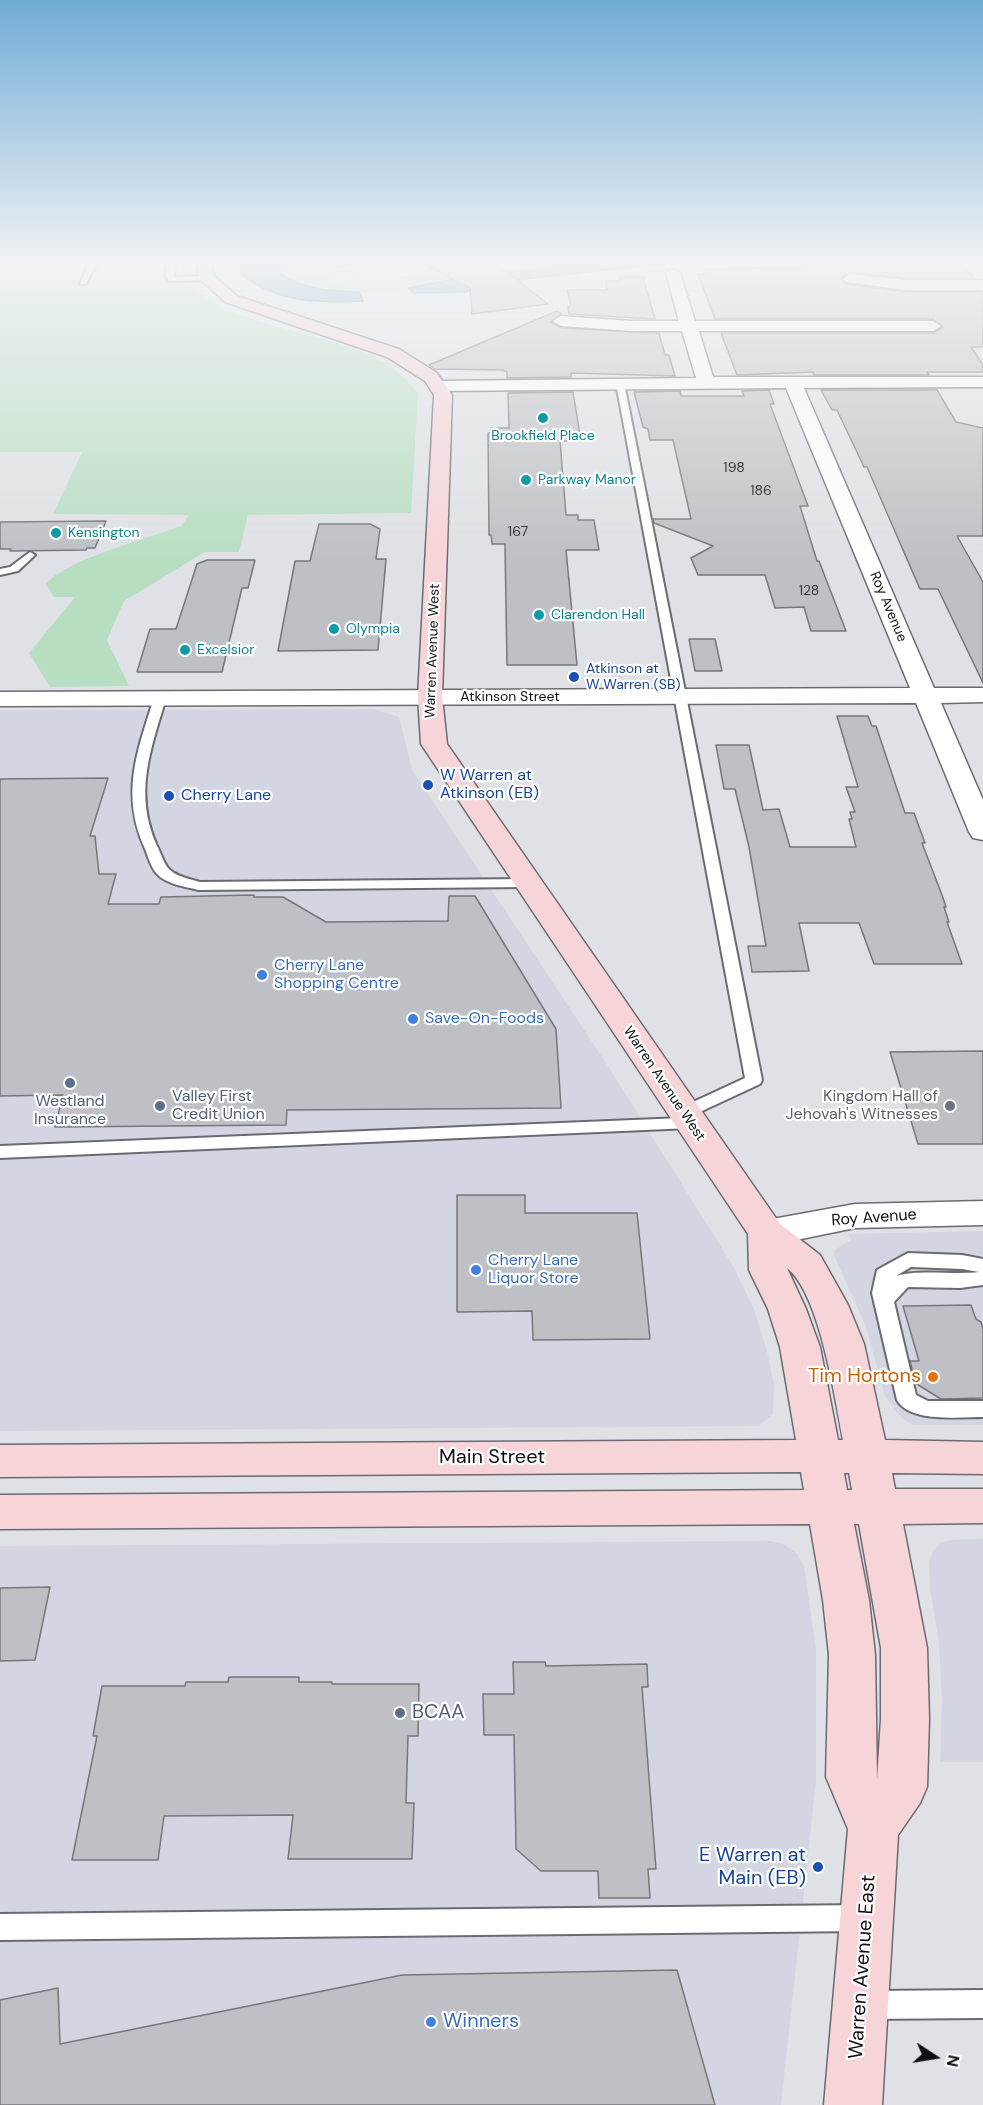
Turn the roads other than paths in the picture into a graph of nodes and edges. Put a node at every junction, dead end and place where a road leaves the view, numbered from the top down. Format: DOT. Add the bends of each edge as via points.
graph roads {
  1 [pos="408,361"];
  2 [pos="700,361"];
  3 [pos="620,383"];
  4 [pos="706,383"];
  5 [pos="793,383"];
  6 [pos="438,386"];
  7 [pos="980,386"];
  8 [pos="30,555"];
  9 [pos="0,572"];
  10 [pos="926,695"];
  11 [pos="983,695"];
  12 [pos="681,696"];
  13 [pos="160,698"];
  14 [pos="430,698"];
  15 [pos="0,699"];
  16 [pos="983,832"];
  17 [pos="527,883"];
  18 [pos="688,1118"];
  19 [pos="0,1152"];
  20 [pos="983,1213"];
  21 [pos="767,1233"];
  22 [pos="983,1266"];
  23 [pos="983,1278"];
  24 [pos="884,1301"];
  25 [pos="983,1409"];
  26 [pos="820,1456"];
  27 [pos="866,1456"];
  28 [pos="983,1458"];
  29 [pos="0,1461"];
  30 [pos="983,1506"];
  31 [pos="828,1507"];
  32 [pos="877,1507"];
  33 [pos="0,1512"];
  34 [pos="873,1829"];
  35 [pos="867,1917"];
  36 [pos="0,1927"];
  37 [pos="983,2004"];
  38 [pos="860,2005"];
  39 [pos="853,2105"];
  1 -- 6 [label="street"];
  2 -- 4 [label="street"];
  3 -- 4 [label="street"];
  3 -- 6 [label="street"];
  3 -- 12 [label="lane"];
  4 -- 5 [label="street"];
  5 -- 7 [label="street"];
  5 -- 10 [label="street, Roy Avenue"];
  6 -- 14 [label="street, Warren Avenue West" via="444,402"];
  8 -- 9 [label="lane" via="14,569"];
  10 -- 11 [label="street, Atkinson Street"];
  10 -- 12 [label="street, Atkinson Street"];
  10 -- 16 [label="street, Roy Avenue"];
  12 -- 14 [label="street, Atkinson Street"];
  12 -- 18 [label="lane" via="754,1080"];
  13 -- 14 [label="street, Atkinson Street"];
  13 -- 15 [label="street, Atkinson Street"];
  13 -- 17 [label="lane" via="140,764 139,809 162,871 172,878 199,886"];
  14 -- 17 [label="street, Warren Avenue West" via="434,744"];
  17 -- 18 [label="street, Warren Avenue West"];
  18 -- 19 [label="lane"];
  18 -- 21 [label="street, Warren Avenue West"];
  20 -- 21 [label="street, Roy Avenue" via="855,1216"];
  21 -- 26 [label="street" via="768,1270 800,1347"];
  21 -- 27 [label="street, Warren Avenue West" via="807,1264 829,1305 843,1344"];
  22 -- 24 [label="lane" via="908,1260 884,1275"];
  23 -- 24 [label="lane" via="905,1280"];
  24 -- 25 [label="lane" via="907,1400 926,1409"];
  26 -- 27 [label="street, Main Street"];
  26 -- 29 [label="street, Main Street"];
  26 -- 31 [label="street, Warren Avenue East"];
  27 -- 28 [label="street, Main Street"];
  27 -- 32 [label="street, Warren Avenue West"];
  30 -- 32 [label="street"];
  31 -- 32 [label="street"];
  31 -- 33 [label="street"];
  31 -- 34 [label="street, Warren Avenue East" via="852,1655 851,1777"];
  32 -- 34 [label="street" via="904,1648 904,1719 902,1787"];
  34 -- 35 [label="street, Warren Avenue East"];
  35 -- 36 [label="lane"];
  35 -- 38 [label="street, Warren Avenue East"];
  37 -- 38 [label="lane"];
  38 -- 39 [label="street, Warren Avenue East"];
}
